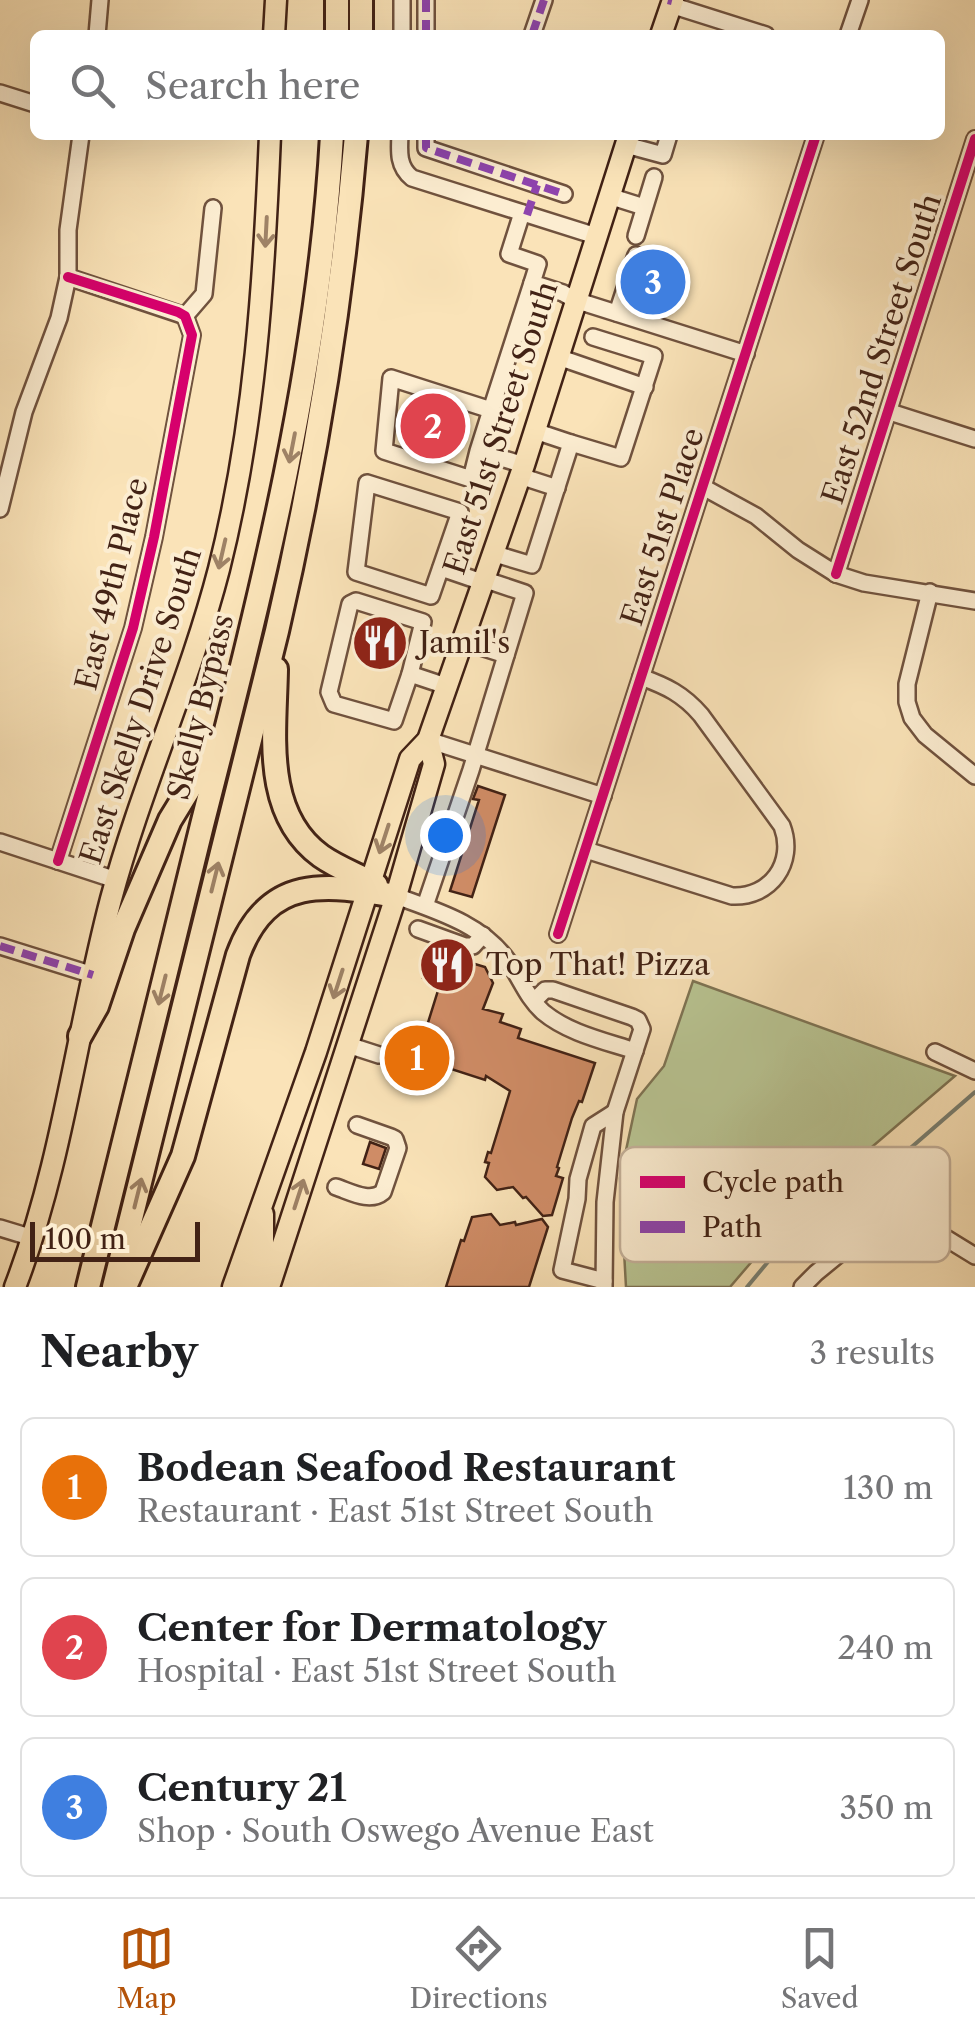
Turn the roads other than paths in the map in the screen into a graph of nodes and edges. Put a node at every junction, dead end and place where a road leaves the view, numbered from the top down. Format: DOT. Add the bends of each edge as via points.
graph roads {
  1 [pos="100,0"];
  2 [pos="276,0"];
  3 [pos="337,0"];
  4 [pos="361,0"];
  5 [pos="402,0"];
  6 [pos="426,0"];
  7 [pos="544,0"];
  8 [pos="860,0"];
  9 [pos="671,2"];
  10 [pos="709,17"];
  11 [pos="98,30"];
  12 [pos="274,30"];
  13 [pos="336,30"];
  14 [pos="360,30"];
  15 [pos="402,30"];
  16 [pos="426,30"];
  17 [pos="534,30"];
  18 [pos="663,30"];
  19 [pos="705,30"];
  20 [pos="750,30"];
  21 [pos="850,30"];
  22 [pos="0,93"];
  23 [pos="30,102"];
  24 [pos="975,139"];
  25 [pos="81,140"];
  26 [pos="270,140"];
  27 [pos="331,140"];
  28 [pos="356,140"];
  29 [pos="400,140"];
  30 [pos="426,140"];
  31 [pos="627,140"];
  32 [pos="667,140"];
  33 [pos="814,140"];
  34 [pos="654,177"];
  35 [pos="537,185"];
  36 [pos="564,194"];
  37 [pos="609,196"];
  38 [pos="644,207"];
  39 [pos="213,208"];
  40 [pos="524,214"];
  41 [pos="596,236"];
  42 [pos="636,236"];
  43 [pos="636,254"];
  44 [pos="68,277"];
  45 [pos="532,283"];
  46 [pos="575,300"];
  47 [pos="617,314"];
  48 [pos="185,316"];
  49 [pos="648,323"];
  50 [pos="593,336"];
  51 [pos="639,351"];
  52 [pos="746,354"];
  53 [pos="558,357"];
  54 [pos="645,387"];
  55 [pos="491,410"];
  56 [pos="890,412"];
  57 [pos="535,431"];
  58 [pos="975,439"];
  59 [pos="572,443"];
  60 [pos="478,451"];
  61 [pos="522,471"];
  62 [pos="471,479"];
  63 [pos="702,487"];
  64 [pos="557,488"];
  65 [pos="0,508"];
  66 [pos="460,512"];
  67 [pos="492,553"];
  68 [pos="441,568"];
  69 [pos="836,574"];
  70 [pos="482,580"];
  71 [pos="930,592"];
  72 [pos="431,596"];
  73 [pos="975,601"];
  74 [pos="423,622"];
  75 [pos="276,630"];
  76 [pos="462,642"];
  77 [pos="506,656"];
  78 [pos="410,674"];
  79 [pos="641,676"];
  80 [pos="446,686"];
  81 [pos="228,726"];
  82 [pos="428,740"];
  83 [pos="475,755"];
  84 [pos="975,776"];
  85 [pos="604,796"];
  86 [pos="417,825"];
  87 [pos="448,834"];
  88 [pos="0,842"];
  89 [pos="586,850"];
  90 [pos="58,861"];
  91 [pos="116,880"];
  92 [pos="369,886"];
  93 [pos="396,896"];
  94 [pos="425,906"];
  95 [pos="418,929"];
  96 [pos="558,934"];
  97 [pos="483,935"];
  98 [pos="1,950"];
  99 [pos="93,975"];
  100 [pos="534,1001"];
  101 [pos="80,1036"];
  102 [pos="348,1045"];
  103 [pos="635,1052"];
  104 [pos="936,1052"];
  105 [pos="379,1056"];
  106 [pos="970,1070"];
  107 [pos="615,1112"];
  108 [pos="357,1125"];
  109 [pos="336,1187"];
  110 [pos="577,1198"];
  111 [pos="262,1202"];
  112 [pos="605,1202"];
  113 [pos="0,1228"];
  114 [pos="33,1238"];
  115 [pos="950,1241"];
  116 [pos="975,1256"];
  117 [pos="829,1262"];
  118 [pos="562,1270"];
  119 [pos="604,1284"];
  120 [pos="15,1287"];
  121 [pos="88,1287"];
  122 [pos="114,1287"];
  123 [pos="125,1287"];
  124 [pos="233,1287"];
  125 [pos="250,1287"];
  126 [pos="269,1287"];
  127 [pos="559,1287"];
  128 [pos="802,1287"];
  1 -- 11 [label="street"];
  2 -- 12 [label="main road"];
  3 -- 13 [label="highway"];
  4 -- 14 [label="highway"];
  5 -- 15 [label="street"];
  6 -- 16 [label="street"];
  7 -- 17 [label="street"];
  8 -- 21 [label="street"];
  9 -- 10 [label="street"];
  9 -- 18 [label="main road"];
  10 -- 19 [label="street"];
  10 -- 20 [label="street"];
  22 -- 23 [label="street"];
  24 -- 56 [label="street, East 52nd Street South"];
  25 -- 44 [label="street"];
  26 -- 91 [label="main road, East Skelly Drive South, one-way" via="260,335 240,473 204,622"];
  27 -- 81 [label="highway, Skelly Bypass, one-way" via="298,413"];
  28 -- 75 [label="highway, Skelly Bypass" via="331,361"];
  29 -- 40 [label="street" via="401,164 412,178"];
  30 -- 35 [label="street" via="426,148"];
  31 -- 32 [label="street" via="662,155"];
  31 -- 37 [label="main road, East 51st Street South"];
  33 -- 52 [label="street, East 51st Place"];
  34 -- 38 [label="street"];
  35 -- 36 [label="street"];
  35 -- 40 [label="street"];
  37 -- 38 [label="street"];
  37 -- 41 [label="main road, East 51st Street South"];
  38 -- 42 [label="street"];
  39 -- 48 [label="street" via="204,294"];
  40 -- 41 [label="street"];
  40 -- 45 [label="street" via="509,254 538,264"];
  41 -- 46 [label="main road, East 51st Street South"];
  43 -- 47 [label="street"];
  44 -- 48 [label="street"];
  44 -- 65 [label="street"];
  45 -- 46 [label="street"];
  45 -- 55 [label="street"];
  46 -- 47 [label="street"];
  46 -- 53 [label="main road, East 51st Street South"];
  47 -- 49 [label="street"];
  48 -- 90 [label="street, East 49th Place" via="192,334 142,590"];
  49 -- 51 [label="street"];
  49 -- 52 [label="street"];
  50 -- 51 [label="street"];
  51 -- 54 [label="street" via="654,356"];
  52 -- 63 [label="street, East 51st Place"];
  53 -- 54 [label="street"];
  53 -- 57 [label="main road, East 51st Street South"];
  54 -- 59 [label="street" via="622,458"];
  55 -- 60 [label="street"];
  55 -- 62 [label="street" via="391,378 384,451"];
  56 -- 58 [label="street"];
  56 -- 69 [label="street, East 52nd Street South"];
  57 -- 59 [label="street"];
  57 -- 61 [label="main road, East 51st Street South"];
  59 -- 64 [label="street"];
  60 -- 61 [label="street"];
  60 -- 62 [label="street"];
  61 -- 64 [label="street"];
  61 -- 67 [label="main road, East 51st Street South"];
  62 -- 66 [label="street"];
  63 -- 69 [label="street" via="756,516"];
  63 -- 79 [label="street, East 51st Place"];
  64 -- 67 [label="street" via="532,564"];
  66 -- 68 [label="street"];
  66 -- 72 [label="street" via="367,483 356,572"];
  67 -- 70 [label="main road, East 51st Street South"];
  68 -- 70 [label="street"];
  68 -- 72 [label="street"];
  69 -- 71 [label="street"];
  70 -- 76 [label="main road, East 51st Street South"];
  70 -- 77 [label="street" via="526,592"];
  71 -- 73 [label="street"];
  71 -- 84 [label="street" via="907,702 924,735"];
  72 -- 74 [label="street"];
  74 -- 78 [label="street"];
  74 -- 78 [label="street" via="350,604 330,699 394,721"];
  75 -- 92 [label="highway" via="274,765 284,807 309,845"];
  122 -- 75 [label="highway, Skelly Bypass, one-way"];
  76 -- 77 [label="street"];
  76 -- 80 [label="main road, East 51st Street South"];
  77 -- 83 [label="street"];
  78 -- 80 [label="street"];
  79 -- 85 [label="street, East 51st Place"];
  79 -- 89 [label="street" via="677,691 701,715 782,826 786,860 766,888 732,896"];
  80 -- 82 [label="main road, East 51st Street South"];
  81 -- 101 [label="highway" via="170,820 98,1006"];
  81 -- 121 [label="highway, Skelly Bypass, one-way"];
  82 -- 83 [label="street"];
  82 -- 86 [label="main road, East 51st Street South" via="434,764"];
  82 -- 92 [label="main road, East 51st Street South, one-way" via="410,760"];
  83 -- 85 [label="street"];
  83 -- 87 [label="street"];
  85 -- 89 [label="street, East 51st Place"];
  86 -- 87 [label="street"];
  86 -- 93 [label="main road, East 51st Street South"];
  87 -- 94 [label="street"];
  88 -- 90 [label="street"];
  89 -- 96 [label="street, East 51st Place"];
  90 -- 91 [label="street"];
  91 -- 99 [label="main road, East Skelly Drive South"];
  92 -- 93 [label="highway"];
  92 -- 111 [label="main road, East 51st Street South, one-way"];
  92 -- 123 [label="highway" via="298,891 265,910 244,940 182,1156"];
  93 -- 94 [label="street"];
  93 -- 102 [label="main road, East 51st Street South"];
  94 -- 97 [label="street"];
  95 -- 97 [label="street" via="465,946"];
  97 -- 100 [label="street"];
  98 -- 99 [label="street"];
  99 -- 101 [label="main road, East Skelly Drive South"];
  100 -- 103 [label="street" via="560,1023"];
  100 -- 103 [label="street" via="553,990 638,1020"];
  101 -- 114 [label="main road, East Skelly Drive South"];
  102 -- 105 [label="street"];
  126 -- 102 [label="main road, East 51st Street South, one-way"];
  103 -- 107 [label="street"];
  104 -- 106 [label="street"];
  107 -- 110 [label="street" via="593,1126"];
  107 -- 112 [label="street"];
  108 -- 109 [label="street" via="391,1136 398,1148 380,1196"];
  110 -- 112 [label="street"];
  110 -- 118 [label="street"];
  111 -- 124 [label="main road, East 51st Street South"];
  111 -- 125 [label="main road" via="264,1246"];
  112 -- 119 [label="street"];
  113 -- 114 [label="street"];
  114 -- 120 [label="main road, East Skelly Drive South"];
  115 -- 116 [label="street"];
  117 -- 128 [label="street"];
  118 -- 119 [label="street"];
  118 -- 127 [label="street"];
}
